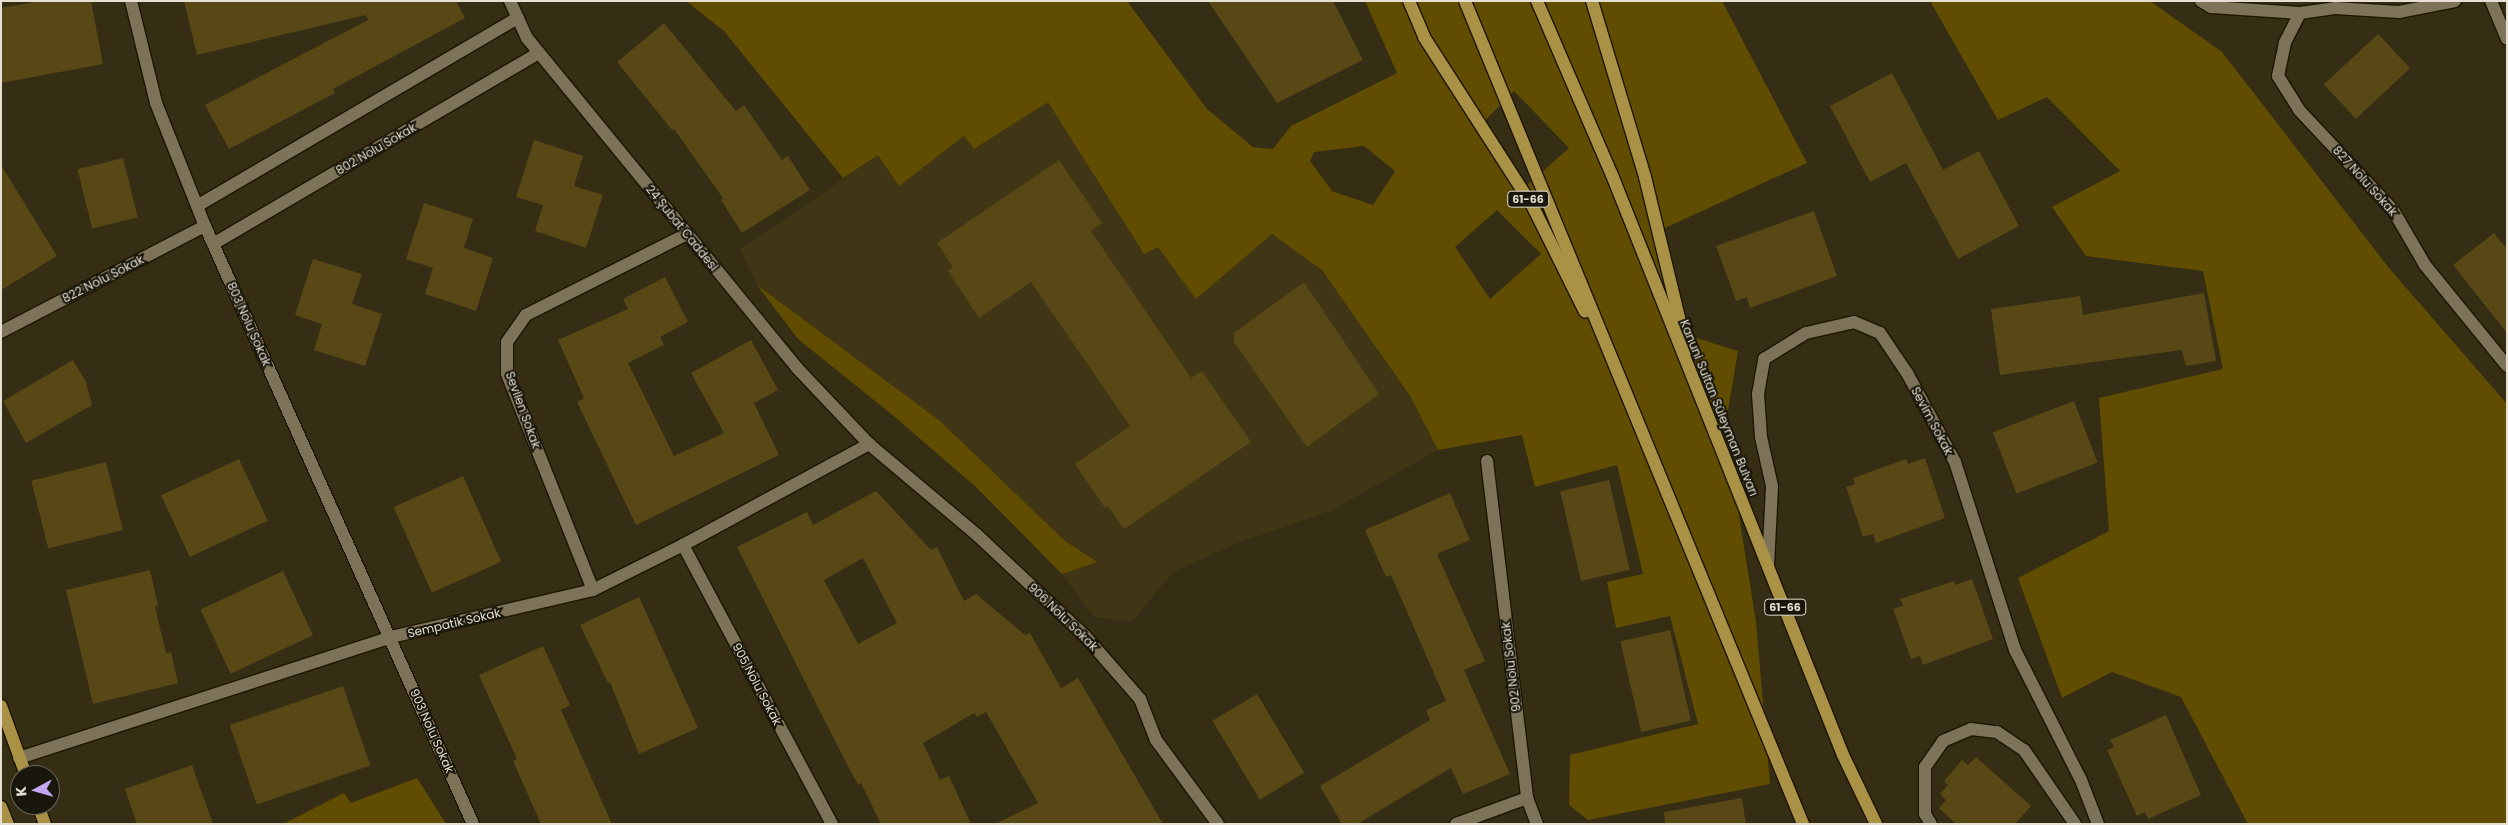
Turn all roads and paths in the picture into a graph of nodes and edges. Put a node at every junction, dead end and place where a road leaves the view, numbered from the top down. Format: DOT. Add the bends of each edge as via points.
graph roads {
  1 [pos="131,1"];
  2 [pos="510,1"];
  3 [pos="1409,1"];
  4 [pos="1465,1"];
  5 [pos="1537,1"];
  6 [pos="1592,1"];
  7 [pos="2201,1"];
  8 [pos="2455,1"];
  9 [pos="2491,1"];
  10 [pos="2300,14"];
  11 [pos="518,18"];
  12 [pos="2507,39"];
  13 [pos="539,53"];
  14 [pos="197,206"];
  15 [pos="205,226"];
  16 [pos="687,234"];
  17 [pos="213,244"];
  18 [pos="1,332"];
  19 [pos="2507,366"];
  20 [pos="1695,389"];
  21 [pos="1632,406"];
  22 [pos="869,444"];
  23 [pos="1487,460"];
  24 [pos="683,545"];
  25 [pos="1768,566"];
  26 [pos="593,590"];
  27 [pos="391,637"];
  28 [pos="1,706"];
  29 [pos="19,758"];
  30 [pos="22,765"];
  31 [pos="1782,774"];
  32 [pos="1527,798"];
  33 [pos="1,807"];
  34 [pos="8,824"];
  35 [pos="473,824"];
  36 [pos="832,824"];
  37 [pos="1218,824"];
  38 [pos="1456,824"];
  39 [pos="1537,824"];
  40 [pos="1799,824"];
  41 [pos="1803,824"];
  42 [pos="1876,824"];
  43 [pos="1931,824"];
  44 [pos="2075,824"];
  45 [pos="2098,824"];
  1 -- 14 [label="street, 803 Nolu Sokak" via="156,103"];
  2 -- 11 [label="street, 24 Şubat Caddesi"];
  3 -- 21 [label="main road, 61-66" via="1424,37 1532,205"];
  4 -- 21 [label="main road, 61-66"];
  5 -- 20 [label="main road, Kanuni Sultan Süleyman Bulvarı / 61-66" via="1612,175"];
  6 -- 20 [label="main road, 61-66" via="1645,177"];
  7 -- 10 [label="street" via="2211,8"];
  8 -- 10 [label="street" via="2399,12 2335,8"];
  9 -- 12 [label="street"];
  10 -- 19 [label="street, 827 Nolu Sokak" via="2285,43 2278,76 2299,110 2393,210 2425,264"];
  11 -- 13 [label="street, 24 Şubat Caddesi" via="527,38"];
  11 -- 14 [label="street"];
  13 -- 16 [label="street, 24 Şubat Caddesi"];
  13 -- 17 [label="street, 802 Nolu Sokak"];
  14 -- 15 [label="street, 803 Nolu Sokak"];
  15 -- 17 [label="street, 803 Nolu Sokak"];
  15 -- 18 [label="street, 822 Nolu Sokak"];
  16 -- 22 [label="street, 24 Şubat Caddesi" via="797,368"];
  16 -- 26 [label="street, Sevilen Sokak" via="526,315 507,342 507,374"];
  17 -- 27 [label="street, 803 Nolu Sokak"];
  20 -- 25 [label="main road, Kanuni Sultan Süleyman Bulvarı / 61-66"];
  21 -- 31 [label="main road, 61-66"];
  22 -- 24 [label="street, Sempatik Sokak"];
  22 -- 37 [label="street, 906 Nolu Sokak" via="977,535 1085,636 1140,699 1156,740"];
  23 -- 32 [label="street, 902 Nolu Sokak"];
  24 -- 26 [label="street, Sempatik Sokak"];
  24 -- 36 [label="street, 905 Nolu Sokak"];
  25 -- 42 [label="main road, Kanuni Sultan Süleyman Bulvarı / 61-66" via="1843,755"];
  25 -- 45 [label="street, Sevim Sokak" via="1772,486 1761,437 1758,394 1764,359 1806,333 1854,322 1880,333 1907,373 1955,462 2015,650 2081,780"];
  26 -- 27 [label="street, Sempatik Sokak"];
  27 -- 29 [label="street, Sempatik Sokak"];
  27 -- 35 [label="street, 903 Nolu Sokak"];
  28 -- 29 [label="main road"];
  29 -- 30 [label="main road"];
  31 -- 40 [label="main road, 61-66"];
  31 -- 41 [label="main road, 61-66"];
  32 -- 38 [label="street"];
  32 -- 39 [label="street, 902 Nolu Sokak"];
  33 -- 34 [label="main road"];
  43 -- 44 [label="street" via="1925,814 1925,767 1943,740 1971,729 1997,732 2024,750"];
}
